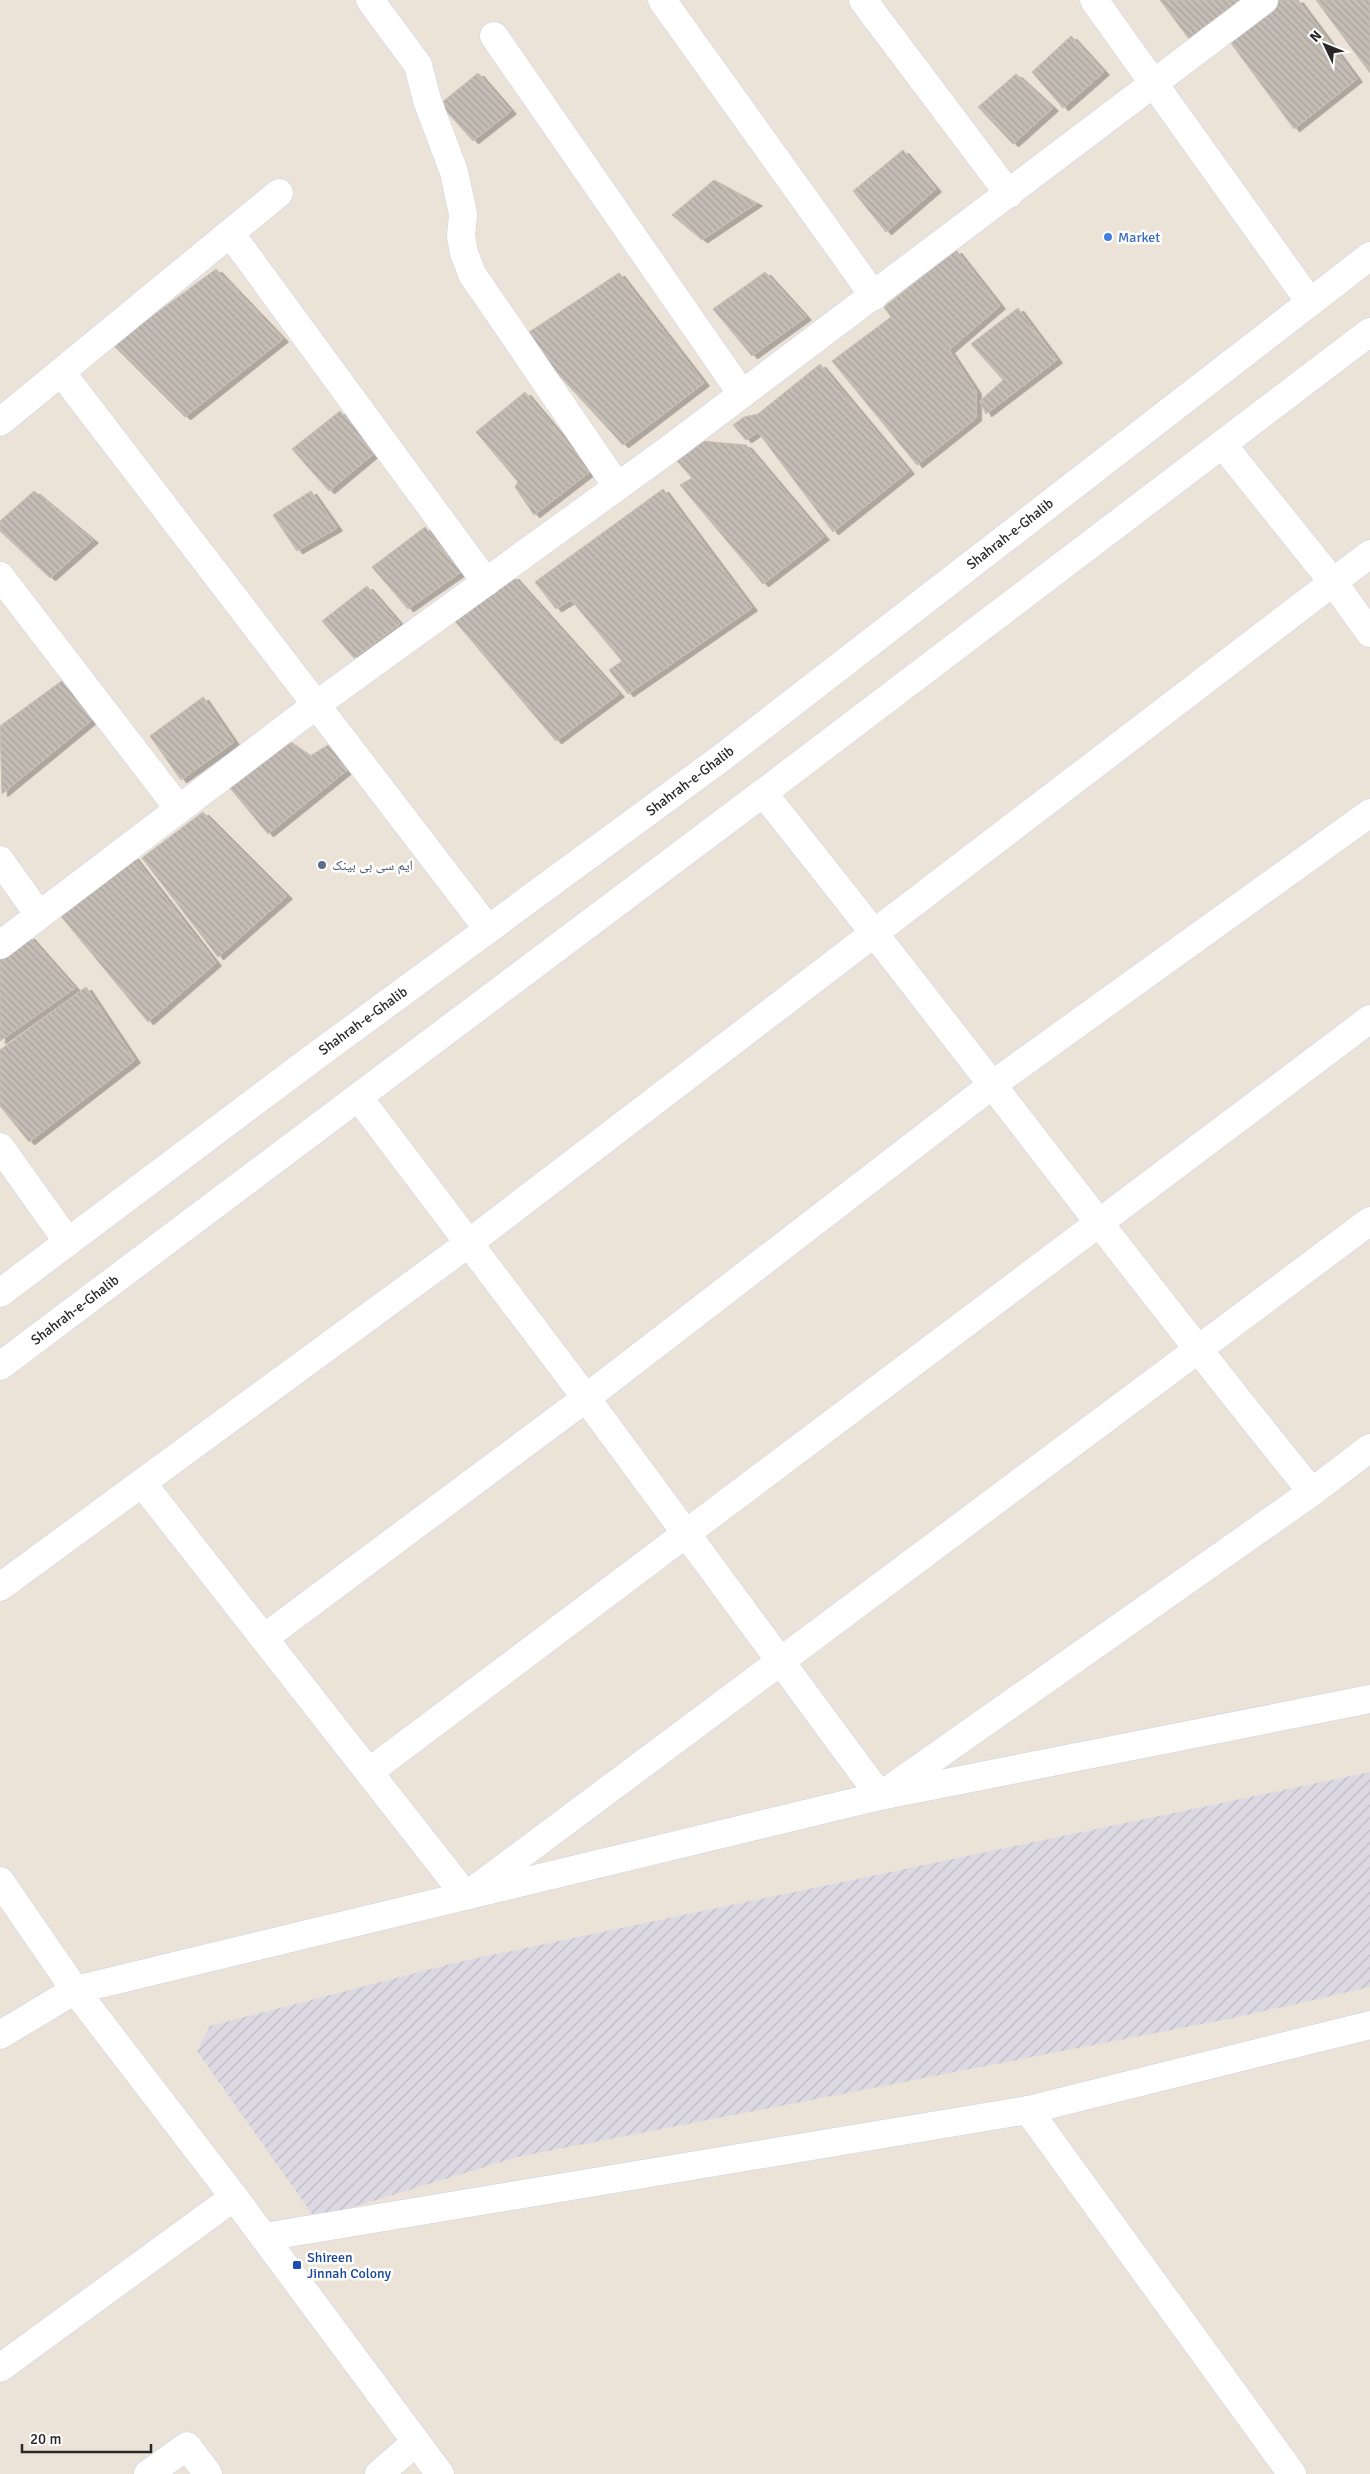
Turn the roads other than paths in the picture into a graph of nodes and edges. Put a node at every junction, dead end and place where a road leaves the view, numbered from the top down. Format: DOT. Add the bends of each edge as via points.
graph roads {
  1 [pos="370,0"];
  2 [pos="662,0"];
  3 [pos="863,0"];
  4 [pos="1094,0"];
  5 [pos="1264,0"];
  6 [pos="494,36"];
  7 [pos="1154,84"];
  8 [pos="279,193"];
  9 [pos="1008,194"];
  10 [pos="230,233"];
  11 [pos="1370,256"];
  12 [pos="874,296"];
  13 [pos="1310,302"];
  14 [pos="1370,332"];
  15 [pos="61,372"];
  16 [pos="742,394"];
  17 [pos="0,422"];
  18 [pos="1223,445"];
  19 [pos="617,486"];
  20 [pos="1370,554"];
  21 [pos="0,576"];
  22 [pos="486,582"];
  23 [pos="1333,582"];
  24 [pos="1370,632"];
  25 [pos="316,705"];
  26 [pos="763,793"];
  27 [pos="179,809"];
  28 [pos="1370,814"];
  29 [pos="0,860"];
  30 [pos="39,915"];
  31 [pos="488,929"];
  32 [pos="876,933"];
  33 [pos="0,945"];
  34 [pos="1370,1019"];
  35 [pos="992,1084"];
  36 [pos="359,1098"];
  37 [pos="0,1147"];
  38 [pos="1370,1221"];
  39 [pos="1099,1223"];
  40 [pos="68,1242"];
  41 [pos="469,1243"];
  42 [pos="0,1293"];
  43 [pos="1196,1350"];
  44 [pos="0,1366"];
  45 [pos="586,1398"];
  46 [pos="1370,1448"];
  47 [pos="142,1483"];
  48 [pos="1312,1492"];
  49 [pos="685,1534"];
  50 [pos="0,1587"];
  51 [pos="264,1638"];
  52 [pos="780,1663"];
  53 [pos="1370,1699"];
  54 [pos="369,1772"];
  55 [pos="880,1796"];
  56 [pos="0,1881"];
  57 [pos="466,1896"];
  58 [pos="75,1990"];
  59 [pos="1370,2025"];
  60 [pos="0,2035"];
  61 [pos="1028,2110"];
  62 [pos="234,2197"];
  63 [pos="264,2238"];
  64 [pos="0,2368"];
  65 [pos="416,2442"];
  66 [pos="148,2474"];
  67 [pos="208,2474"];
  68 [pos="379,2474"];
  69 [pos="440,2474"];
  70 [pos="1292,2474"];
  1 -- 19 [label="street" via="418,65 427,100 454,172 463,214 461,236 472,274"];
  2 -- 12 [label="street"];
  3 -- 9 [label="street"];
  4 -- 7 [label="street"];
  5 -- 7 [label="street"];
  6 -- 16 [label="street"];
  7 -- 9 [label="street"];
  7 -- 13 [label="street"];
  8 -- 10 [label="street"];
  9 -- 12 [label="street"];
  10 -- 15 [label="street"];
  10 -- 22 [label="street"];
  11 -- 13 [label="street, Shahrah-e-Ghalib"];
  12 -- 16 [label="street"];
  13 -- 31 [label="street, Shahrah-e-Ghalib" via="720,759"];
  14 -- 18 [label="street, Shahrah-e-Ghalib"];
  15 -- 17 [label="street"];
  15 -- 25 [label="street"];
  16 -- 19 [label="street"];
  18 -- 23 [label="street"];
  18 -- 26 [label="street, Shahrah-e-Ghalib"];
  19 -- 22 [label="street"];
  20 -- 23 [label="street"];
  21 -- 27 [label="street"];
  22 -- 25 [label="street"];
  23 -- 24 [label="street"];
  23 -- 32 [label="street"];
  25 -- 27 [label="street"];
  25 -- 31 [label="street"];
  26 -- 32 [label="street"];
  26 -- 36 [label="street, Shahrah-e-Ghalib"];
  27 -- 30 [label="street"];
  28 -- 35 [label="street"];
  29 -- 30 [label="street"];
  30 -- 33 [label="street"];
  31 -- 40 [label="street, Shahrah-e-Ghalib"];
  32 -- 35 [label="street"];
  32 -- 41 [label="street"];
  34 -- 39 [label="street"];
  35 -- 39 [label="street"];
  35 -- 45 [label="street"];
  36 -- 41 [label="street"];
  36 -- 44 [label="street, Shahrah-e-Ghalib"];
  37 -- 40 [label="street"];
  38 -- 43 [label="street"];
  39 -- 43 [label="street"];
  39 -- 49 [label="street"];
  40 -- 42 [label="street, Shahrah-e-Ghalib"];
  41 -- 45 [label="street"];
  41 -- 47 [label="street"];
  43 -- 48 [label="street"];
  43 -- 52 [label="street"];
  45 -- 49 [label="street"];
  45 -- 51 [label="street"];
  46 -- 48 [label="street"];
  47 -- 50 [label="street"];
  47 -- 51 [label="street"];
  48 -- 55 [label="street"];
  49 -- 52 [label="street"];
  49 -- 54 [label="street"];
  51 -- 54 [label="street"];
  52 -- 55 [label="street"];
  52 -- 57 [label="street"];
  53 -- 55 [label="street"];
  54 -- 57 [label="street"];
  55 -- 57 [label="street"];
  56 -- 58 [label="street"];
  57 -- 58 [label="street"];
  58 -- 60 [label="street"];
  58 -- 62 [label="street"];
  59 -- 61 [label="street"];
  61 -- 63 [label="street"];
  61 -- 70 [label="street"];
  62 -- 63 [label="street"];
  62 -- 64 [label="street"];
  63 -- 65 [label="street"];
  65 -- 68 [label="street"];
  65 -- 69 [label="street"];
  66 -- 67 [label="street" via="188,2446"];
}
